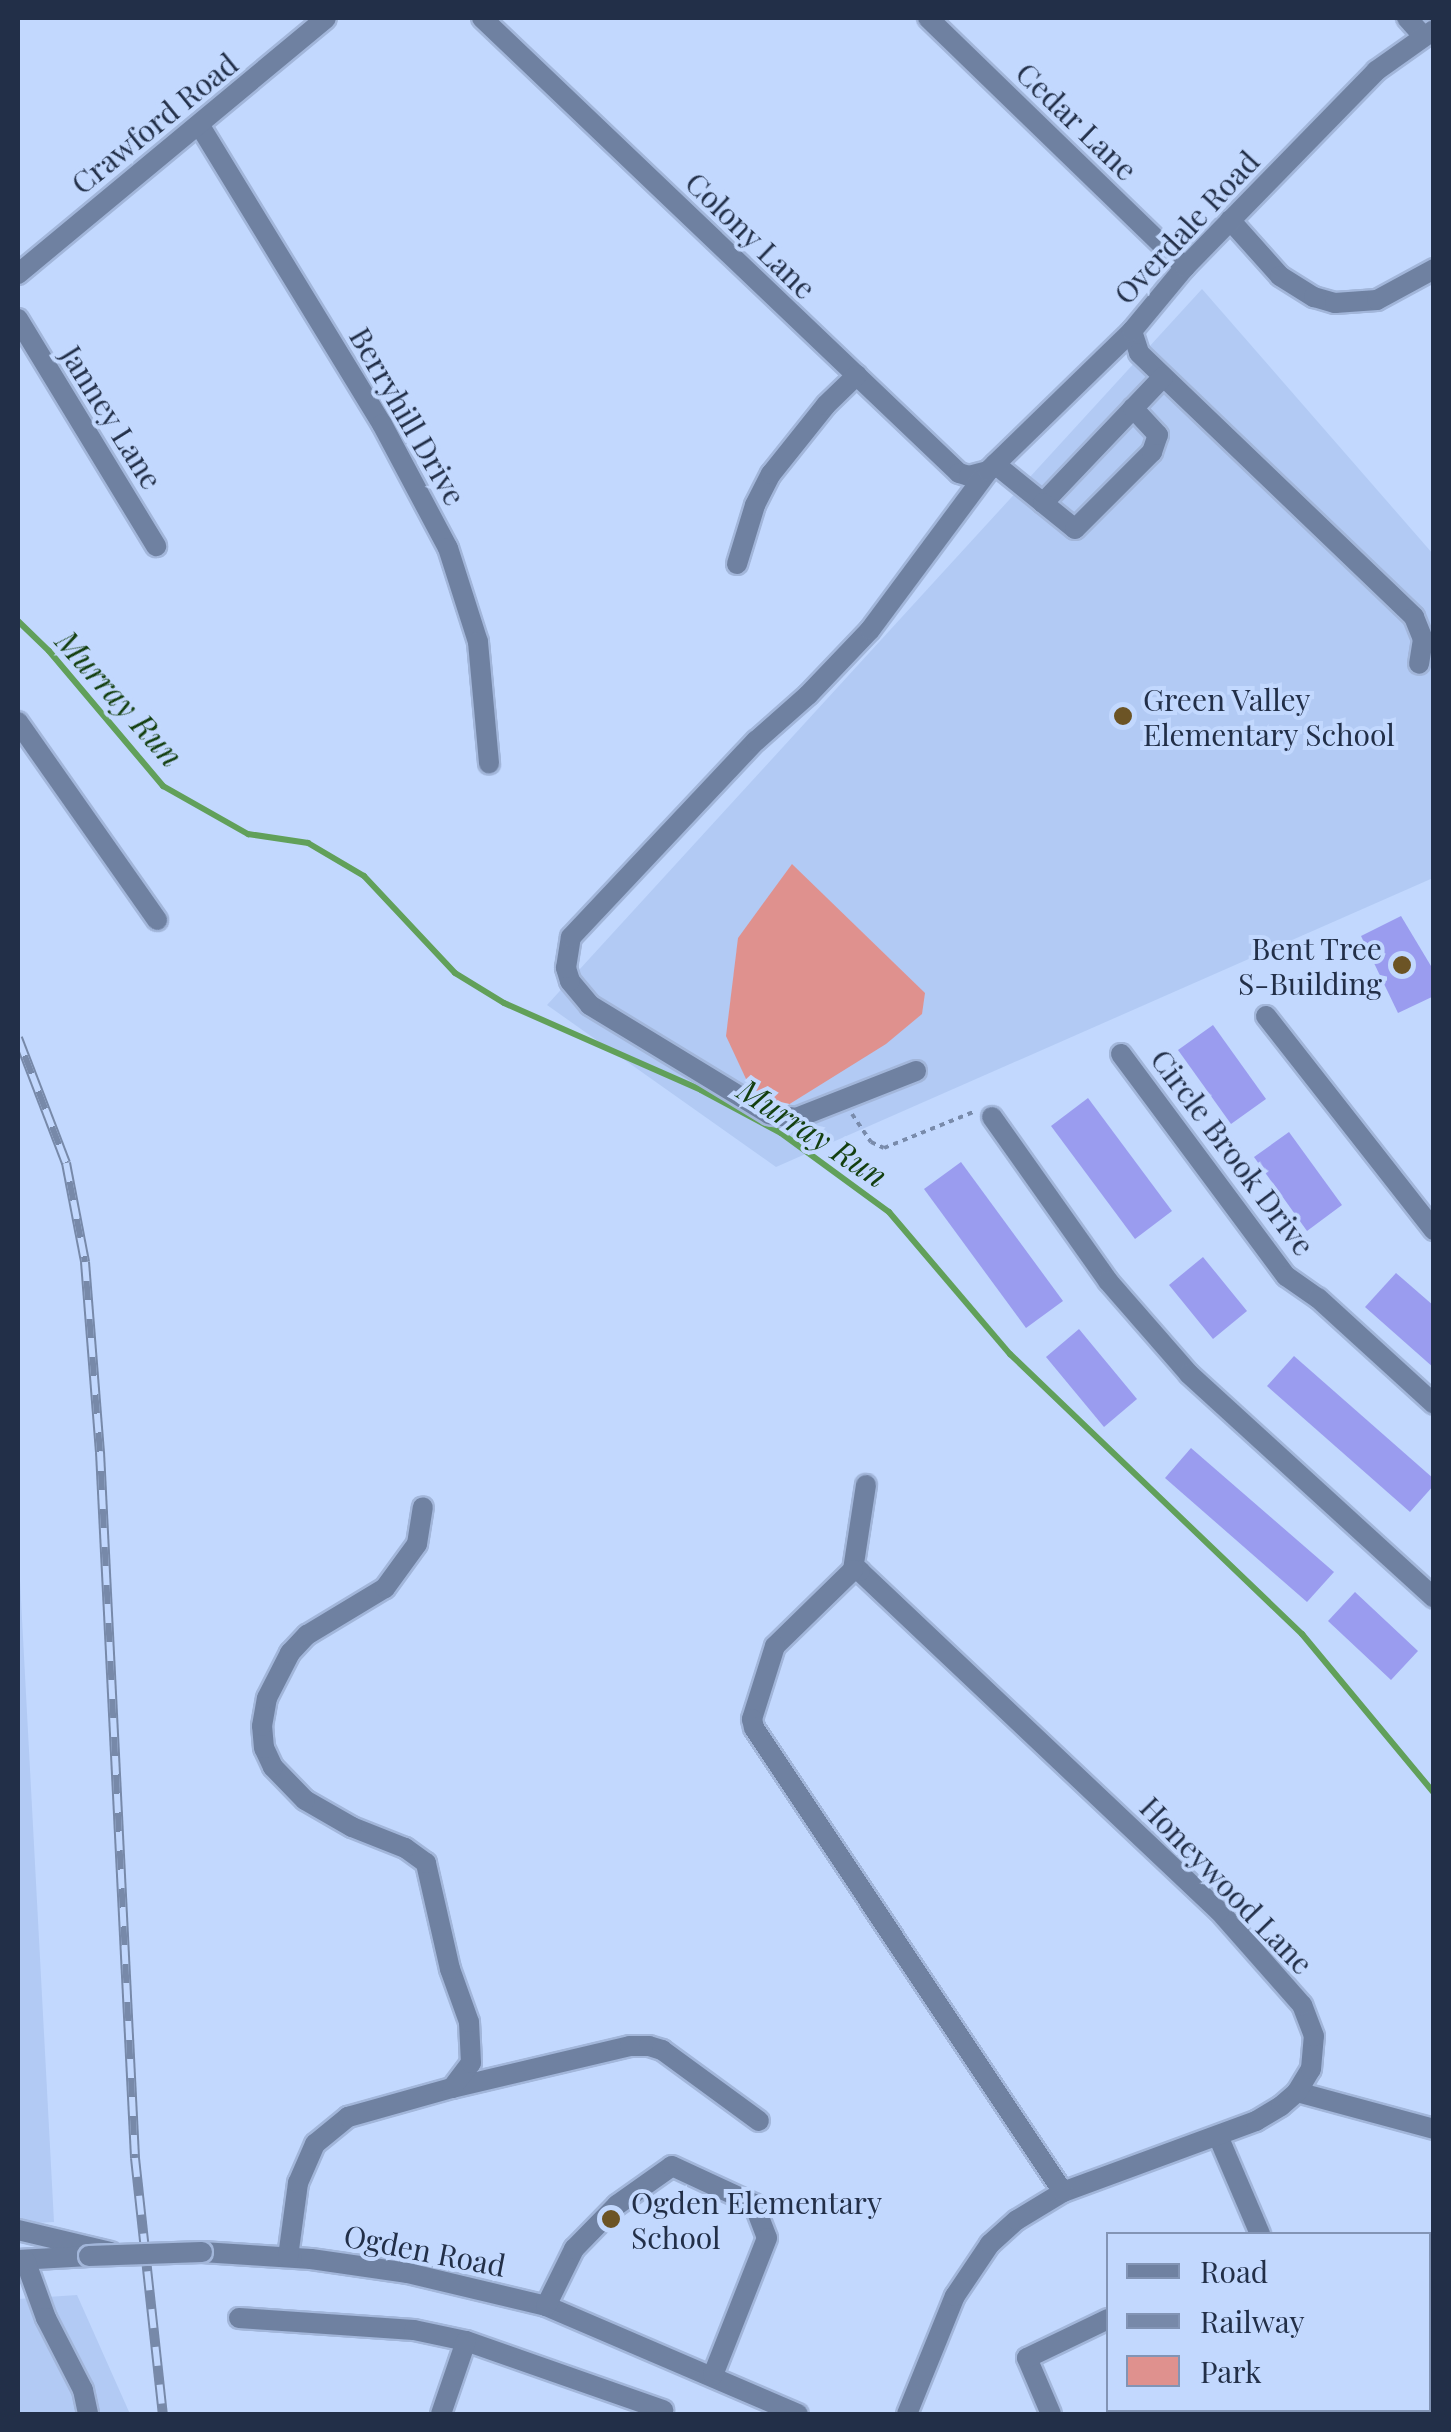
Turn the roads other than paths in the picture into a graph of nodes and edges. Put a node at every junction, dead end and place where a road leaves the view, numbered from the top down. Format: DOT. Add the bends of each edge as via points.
graph roads {
  1 [pos="326,18"];
  2 [pos="482,18"];
  3 [pos="928,18"];
  4 [pos="1408,18"];
  5 [pos="1428,33"];
  6 [pos="200,126"];
  7 [pos="1230,220"];
  8 [pos="1186,267"];
  9 [pos="1434,270"];
  10 [pos="18,274"];
  11 [pos="18,319"];
  12 [pos="1132,331"];
  13 [pos="856,375"];
  14 [pos="1163,377"];
  15 [pos="1133,408"];
  16 [pos="991,468"];
  17 [pos="1043,503"];
  18 [pos="156,546"];
  19 [pos="736,564"];
  20 [pos="1419,664"];
  21 [pos="18,722"];
  22 [pos="489,764"];
  23 [pos="157,920"];
  24 [pos="1266,1016"];
  25 [pos="1121,1054"];
  26 [pos="916,1071"];
  27 [pos="992,1117"];
  28 [pos="1434,1230"];
  29 [pos="1434,1404"];
  30 [pos="866,1485"];
  31 [pos="423,1508"];
  32 [pos="853,1570"];
  33 [pos="1434,1598"];
  34 [pos="452,2088"];
  35 [pos="1298,2092"];
  36 [pos="759,2121"];
  37 [pos="1434,2129"];
  38 [pos="1218,2136"];
  39 [pos="1063,2192"];
  40 [pos="18,2230"];
  41 [pos="1260,2232"];
  42 [pos="122,2255"];
  43 [pos="288,2258"];
  44 [pos="21,2260"];
  45 [pos="546,2306"];
  46 [pos="239,2318"];
  47 [pos="1106,2321"];
  48 [pos="466,2341"];
  49 [pos="713,2374"];
  50 [pos="663,2410"];
  51 [pos="88,2414"];
  52 [pos="441,2414"];
  53 [pos="798,2414"];
  54 [pos="907,2414"];
  55 [pos="1051,2414"];
  1 -- 6 [label="street, Crawford Road"];
  2 -- 13 [label="street, Colony Lane"];
  3 -- 8 [label="street, Cedar Lane"];
  4 -- 5 [label="street"];
  5 -- 7 [label="street, Overdale Road" via="1376,72"];
  6 -- 10 [label="street, Crawford Road"];
  6 -- 22 [label="street, Berryhill Drive" via="382,424 448,548 478,642"];
  7 -- 8 [label="street, Overdale Road"];
  7 -- 9 [label="street" via="1280,276 1334,303 1377,300"];
  8 -- 12 [label="street, Overdale Road"];
  11 -- 18 [label="street, Janney Lane"];
  12 -- 14 [label="street" via="1139,353"];
  12 -- 16 [label="street, Overdale Road"];
  13 -- 16 [label="street, Colony Lane" via="958,473"];
  13 -- 19 [label="street" via="771,474"];
  14 -- 15 [label="street"];
  14 -- 20 [label="street" via="1414,616 1423,640"];
  15 -- 17 [label="street"];
  15 -- 17 [label="street" via="1158,435 1152,452 1075,529"];
  16 -- 17 [label="street"];
  16 -- 26 [label="street, Overdale Road" via="870,630 580,924 566,955 570,980 590,1005 769,1114 796,1118"];
  21 -- 23 [label="street"];
  24 -- 28 [label="street"];
  25 -- 29 [label="street, Circle Brook Drive" via="1286,1276"];
  27 -- 33 [label="street" via="1108,1280 1189,1374"];
  30 -- 32 [label="street"];
  31 -- 34 [label="street" via="417,1544 385,1588 290,1652 271,1687 262,1726 273,1767 304,1800 426,1863 472,2043 471,2063"];
  32 -- 35 [label="street, Honeywood Lane" via="1219,1911 1302,2005 1314,2052"];
  32 -- 39 [label="street" via="775,1646 754,1728"];
  34 -- 36 [label="street" via="649,2046"];
  34 -- 43 [label="street" via="348,2117 315,2144 298,2183"];
  35 -- 37 [label="street"];
  35 -- 38 [label="street" via="1256,2121"];
  38 -- 39 [label="street"];
  38 -- 41 [label="street"];
  39 -- 54 [label="street" via="1017,2220 973,2266"];
  40 -- 42 [label="street"];
  42 -- 43 [label="street, Ogden Road, bridge"];
  42 -- 44 [label="street, Ogden Road, bridge"];
  43 -- 45 [label="street, Ogden Road" via="408,2273"];
  44 -- 51 [label="street" via="84,2390"];
  45 -- 49 [label="street, Ogden Road"];
  45 -- 49 [label="street" via="574,2250 617,2205 672,2166 754,2204 767,2238"];
  46 -- 48 [label="street" via="414,2330"];
  47 -- 55 [label="street" via="1027,2358"];
  48 -- 50 [label="street"];
  48 -- 52 [label="street"];
  49 -- 53 [label="street, Ogden Road"];
}
